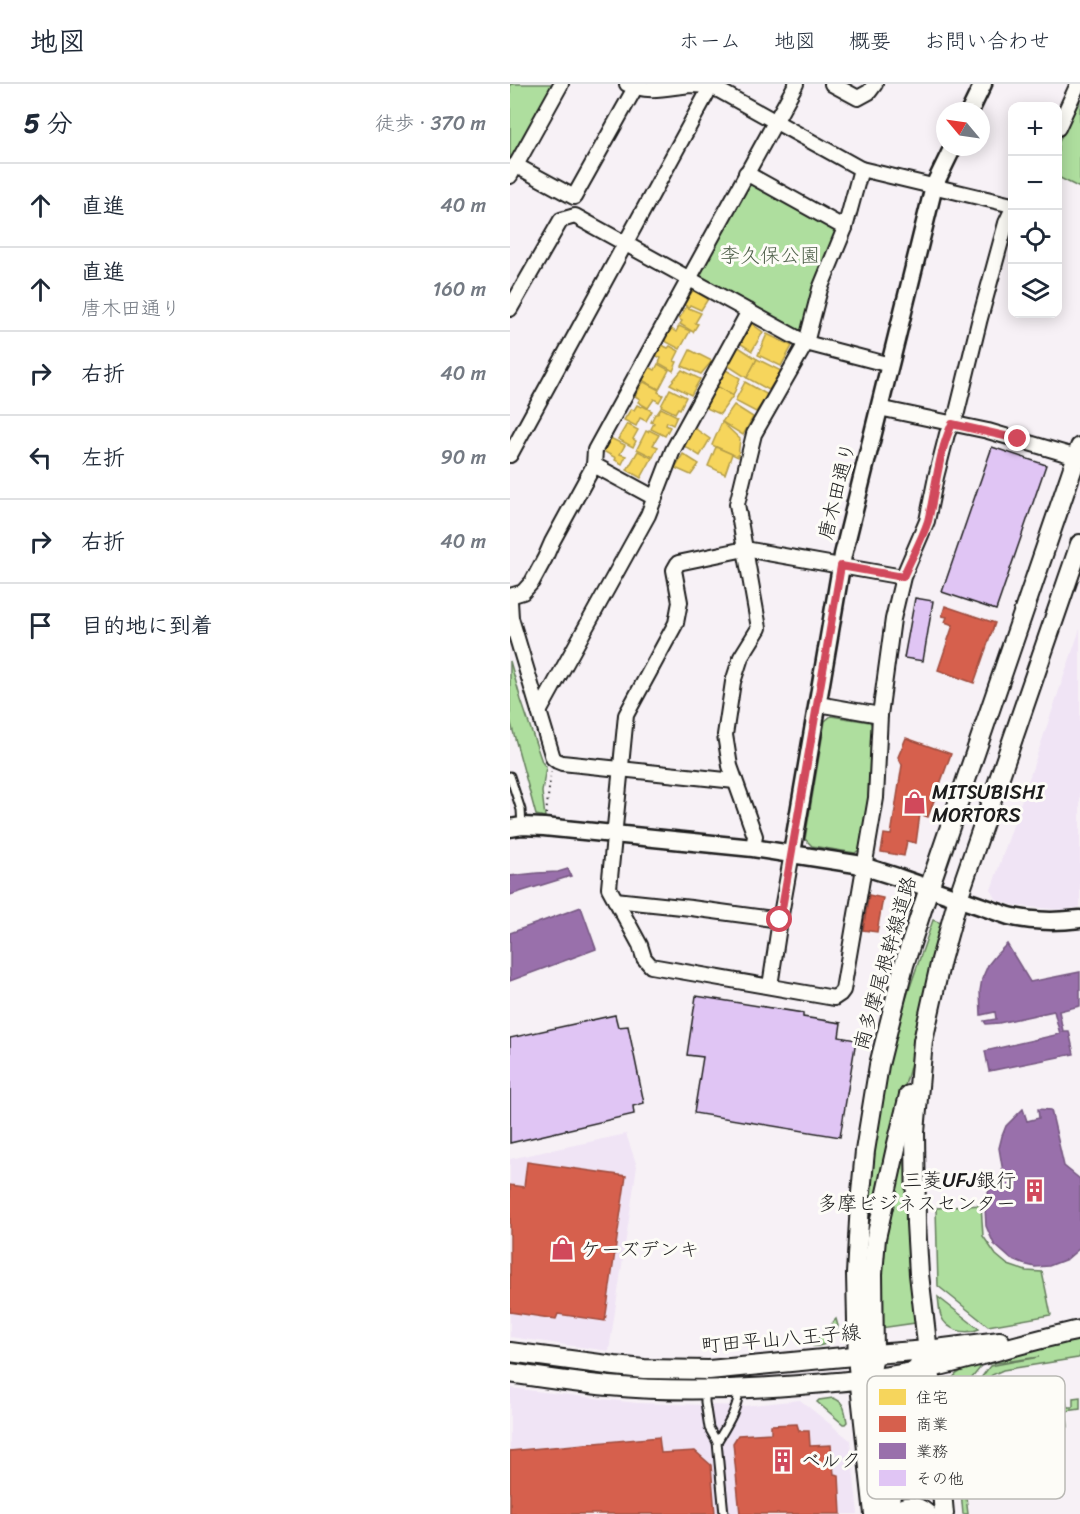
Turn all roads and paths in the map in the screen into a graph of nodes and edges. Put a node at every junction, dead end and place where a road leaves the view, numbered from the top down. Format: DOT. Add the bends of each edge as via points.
graph roads {
  1 [pos="561,84"];
  2 [pos="796,84"];
  3 [pos="832,84"];
  4 [pos="875,84"];
  5 [pos="983,84"];
  6 [pos="1078,84"];
  7 [pos="631,86"];
  8 [pos="711,86"];
  9 [pos="974,102"];
  10 [pos="1062,119"];
  11 [pos="775,121"];
  12 [pos="949,156"];
  13 [pos="861,169"];
  14 [pos="513,171"];
  15 [pos="746,173"];
  16 [pos="934,186"];
  17 [pos="1008,204"];
  18 [pos="1008,219"];
  19 [pos="845,228"];
  20 [pos="625,242"];
  21 [pos="689,278"];
  22 [pos="510,309"];
  23 [pos="749,311"];
  24 [pos="806,343"];
  25 [pos="890,365"];
  26 [pos="879,408"];
  27 [pos="952,424"];
  28 [pos="1078,452"];
  29 [pos="510,455"];
  30 [pos="594,465"];
  31 [pos="655,498"];
  32 [pos="1080,544"];
  33 [pos="745,549"];
  34 [pos="841,566"];
  35 [pos="903,577"];
  36 [pos="510,596"];
  37 [pos="510,601"];
  38 [pos="818,704"];
  39 [pos="539,712"];
  40 [pos="880,715"];
  41 [pos="556,762"];
  42 [pos="621,770"];
  43 [pos="510,776"];
  44 [pos="735,781"];
  45 [pos="513,798"];
  46 [pos="546,819"];
  47 [pos="516,827"];
  48 [pos="614,833"];
  49 [pos="753,848"];
  50 [pos="792,853"];
  51 [pos="864,866"];
  52 [pos="929,888"];
  53 [pos="958,898"];
  54 [pos="615,900"];
  55 [pos="780,920"];
  56 [pos="1080,920"];
  57 [pos="770,986"];
  58 [pos="923,1041"];
  59 [pos="1080,1330"];
  60 [pos="510,1352"];
  61 [pos="924,1362"];
  62 [pos="866,1364"];
  63 [pos="510,1373"];
  64 [pos="923,1376"];
  65 [pos="926,1376"];
  66 [pos="867,1383"];
  67 [pos="705,1390"];
  68 [pos="740,1390"];
  69 [pos="717,1442"];
  70 [pos="873,1499"];
  71 [pos="890,1499"];
  72 [pos="942,1499"];
  73 [pos="724,1514"];
  74 [pos="874,1514"];
  75 [pos="886,1514"];
  76 [pos="892,1514"];
  77 [pos="927,1514"];
  78 [pos="944,1514"];
  1 -- 14 [label="street"];
  2 -- 11 [label="street"];
  3 -- 4 [label="street" via="858,98"];
  5 -- 9 [label="street"];
  6 -- 10 [label="street"];
  7 -- 8 [label="street" via="655,90"];
  7 -- 14 [label="street" via="574,197"];
  8 -- 11 [label="street"];
  8 -- 20 [label="street"];
  11 -- 13 [label="street"];
  11 -- 15 [label="street"];
  12 -- 16 [label="street, 唐木田通り"];
  13 -- 16 [label="street"];
  13 -- 19 [label="street"];
  15 -- 19 [label="street"];
  15 -- 21 [label="street"];
  16 -- 17 [label="street"];
  16 -- 25 [label="street, 唐木田通り"];
  18 -- 27 [label="street"];
  19 -- 24 [label="street" via="820,289"];
  20 -- 21 [label="street"];
  20 -- 22 [label="street" via="575,216 561,220"];
  20 -- 29 [label="street"];
  21 -- 23 [label="street"];
  21 -- 30 [label="street" via="595,450"];
  23 -- 24 [label="street"];
  23 -- 31 [label="street" via="672,450"];
  24 -- 25 [label="street"];
  24 -- 33 [label="street" via="754,434 737,504"];
  25 -- 26 [label="street, 唐木田通り"];
  26 -- 27 [label="street"];
  26 -- 34 [label="street, 唐木田通り"];
  27 -- 28 [label="street"];
  27 -- 35 [label="street" via="927,521"];
  28 -- 52 [label="main road, 南多摩尾根幹線道路"];
  30 -- 31 [label="street"];
  30 -- 36 [label="street" via="532,582 523,592"];
  31 -- 39 [label="street"];
  32 -- 53 [label="main road"];
  33 -- 34 [label="street"];
  33 -- 42 [label="street" via="678,563 674,570 680,602 676,623 626,715"];
  33 -- 44 [label="street" via="759,628 741,657 733,682 725,735"];
  34 -- 35 [label="street"];
  34 -- 38 [label="street, 唐木田通り"];
  35 -- 40 [label="street"];
  37 -- 39 [label="street" via="511,618"];
  38 -- 40 [label="street"];
  38 -- 50 [label="street, 唐木田通り"];
  39 -- 41 [label="street"];
  40 -- 51 [label="street" via="876,798"];
  41 -- 42 [label="street"];
  41 -- 46 [label="path" via="551,770"];
  42 -- 44 [label="street"];
  42 -- 48 [label="street"];
  43 -- 45 [label="lane"];
  44 -- 49 [label="street" via="755,836"];
  45 -- 47 [label="lane" via="521,810"];
  47 -- 48 [label="street"];
  48 -- 49 [label="street"];
  48 -- 54 [label="street" via="609,888"];
  49 -- 50 [label="street"];
  50 -- 51 [label="street"];
  50 -- 55 [label="street"];
  51 -- 52 [label="street"];
  51 -- 57 [label="street" via="843,990 834,998"];
  52 -- 53 [label="street"];
  52 -- 62 [label="main road, 南多摩尾根幹線道路" via="891,1014 865,1151 857,1253"];
  53 -- 56 [label="street" via="1023,920"];
  53 -- 58 [label="main road"];
  54 -- 55 [label="street"];
  54 -- 57 [label="street" via="651,966"];
  55 -- 57 [label="street"];
  58 -- 61 [label="main road" via="914,1180"];
  58 -- 62 [label="main road" via="876,1238"];
  59 -- 61 [label="main road"];
  60 -- 62 [label="main road, 町田平山八王子線" via="615,1366 764,1376"];
  61 -- 62 [label="main road, 町田平山八王子線"];
  61 -- 62 [label="main road, 町田平山八王子線"];
  61 -- 64 [label="main road"];
  61 -- 65 [label="main road"];
  62 -- 66 [label="main road, 南多摩尾根幹線道路"];
  62 -- 68 [label="main road, 町田平山八王子線"];
  63 -- 67 [label="main road, 町田平山八王子線" via="609,1386"];
  67 -- 68 [label="main road, 町田平山八王子線"];
  67 -- 69 [label="lane" via="709,1428"];
  68 -- 69 [label="lane" via="736,1408"];
  69 -- 73 [label="lane"];
  70 -- 74 [label="main road, 南多摩尾根幹線道路"];
  71 -- 75 [label="main road"];
  72 -- 78 [label="main road"];
  76 -- 77 [label="main road" via="909,1506"];
}
